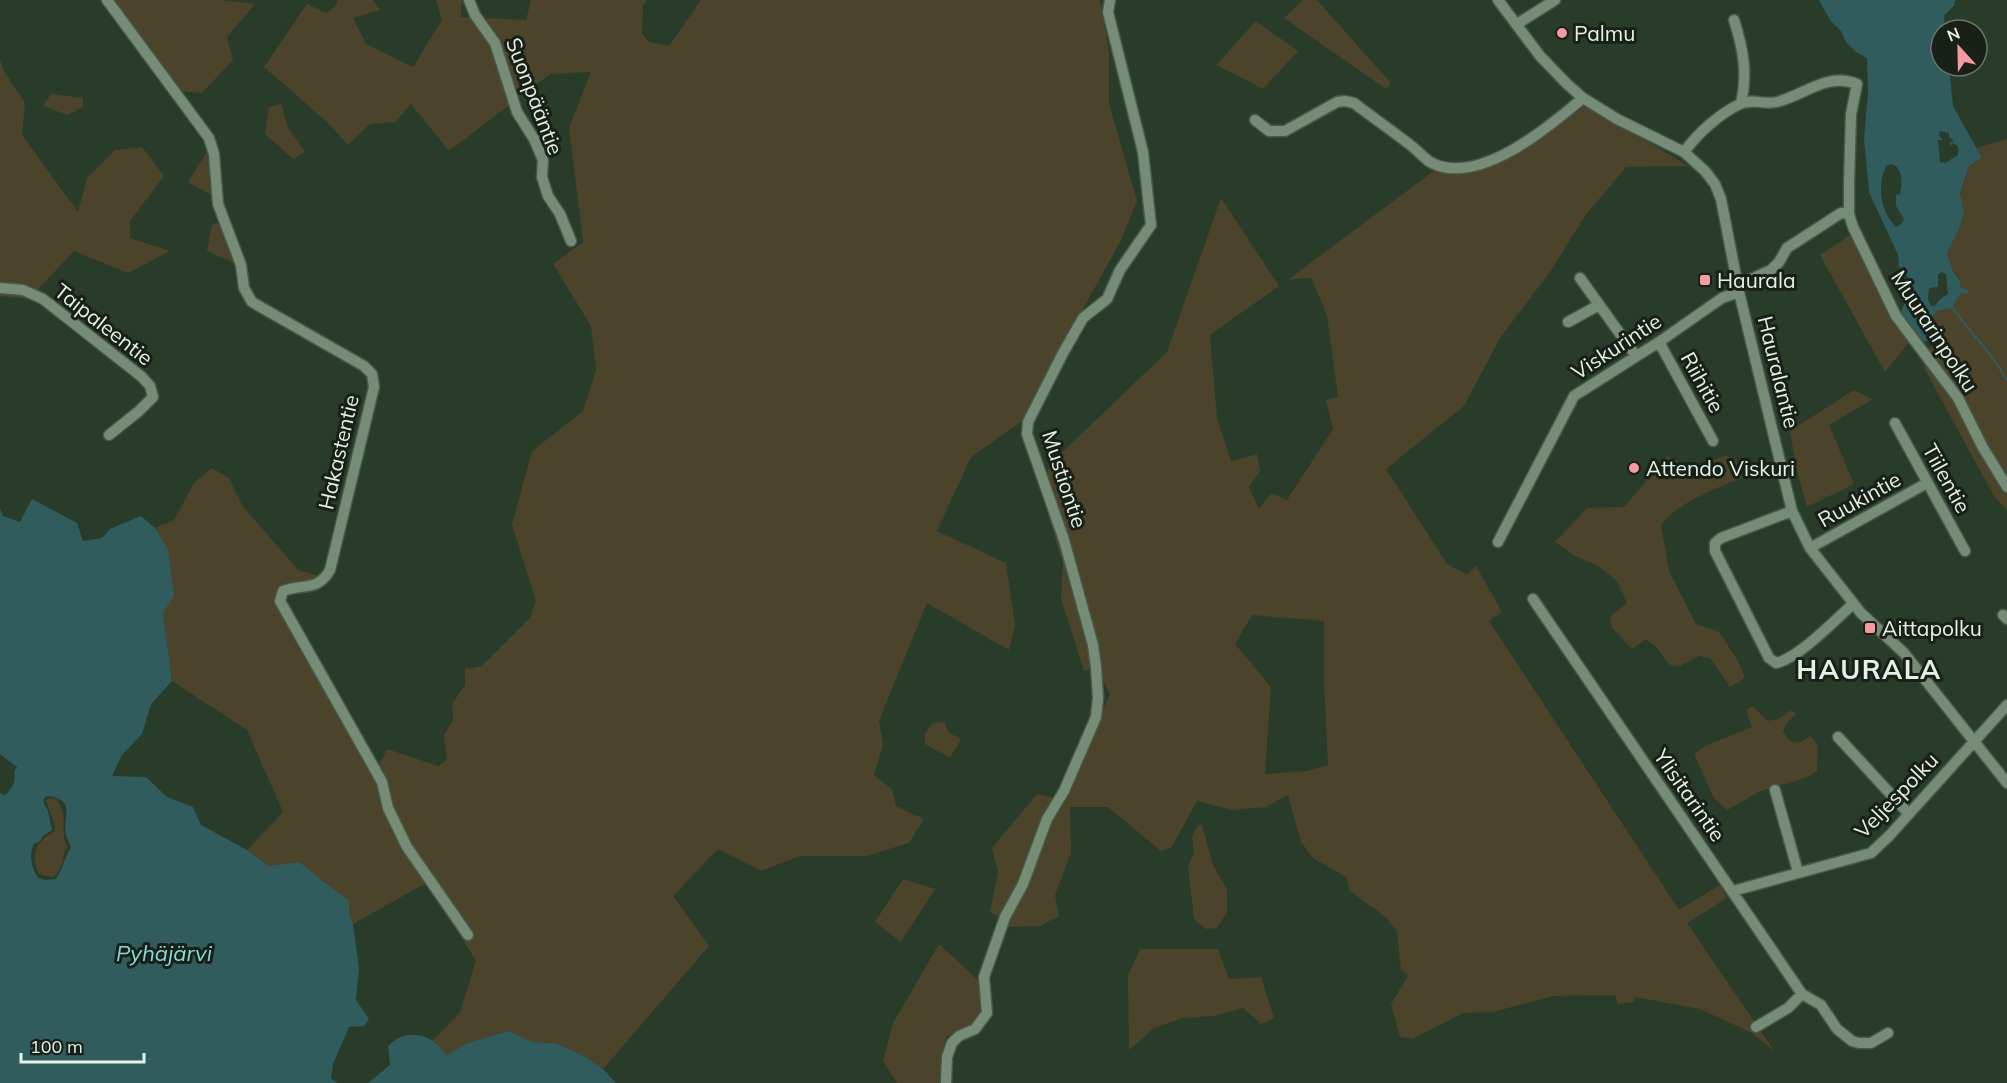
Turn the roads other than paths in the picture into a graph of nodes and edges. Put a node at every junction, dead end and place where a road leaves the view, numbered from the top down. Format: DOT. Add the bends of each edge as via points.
graph roads {
  1 [pos="107,0"];
  2 [pos="469,0"];
  3 [pos="1110,0"];
  4 [pos="1498,0"];
  5 [pos="1555,0"];
  6 [pos="1734,20"];
  7 [pos="1517,24"];
  8 [pos="1583,98"];
  9 [pos="1741,103"];
  10 [pos="1255,120"];
  11 [pos="1684,152"];
  12 [pos="1849,214"];
  13 [pos="571,241"];
  14 [pos="1580,278"];
  15 [pos="0,288"];
  16 [pos="1739,289"];
  17 [pos="1599,305"];
  18 [pos="1568,322"];
  19 [pos="1659,342"];
  20 [pos="1635,356"];
  21 [pos="1895,423"];
  22 [pos="109,435"];
  23 [pos="1713,441"];
  24 [pos="1928,483"];
  25 [pos="2007,487"];
  26 [pos="1792,511"];
  27 [pos="1498,542"];
  28 [pos="1810,548"];
  29 [pos="1965,551"];
  30 [pos="1533,599"];
  31 [pos="1853,604"];
  32 [pos="2007,705"];
  33 [pos="1838,737"];
  34 [pos="1975,741"];
  35 [pos="2007,783"];
  36 [pos="1775,790"];
  37 [pos="1908,814"];
  38 [pos="1798,873"];
  39 [pos="1733,891"];
  40 [pos="468,935"];
  41 [pos="1802,994"];
  42 [pos="1756,1027"];
  43 [pos="1888,1033"];
  44 [pos="946,1083"];
  1 -- 40 [label="street, Hakastentie" via="209,138 218,204 252,302 372,374 374,387 330,570 324,581 313,586 283,591 280,601 382,782 388,808 407,847"];
  2 -- 13 [label="street, Suonpääntie" via="495,43 517,112 543,160 542,177 548,196"];
  3 -- 44 [label="street, Mustiontie" via="1108,12 1143,153 1151,225 1120,270 1107,299 1083,318 1027,428 1093,645 1096,717 1005,917 984,977 987,1013 975,1029 952,1043"];
  4 -- 7 [label="street, Hauralantie"];
  5 -- 7 [label="street"];
  6 -- 9 [label="street" via="1744,61"];
  7 -- 8 [label="street, Hauralantie" via="1540,56"];
  8 -- 10 [label="street" via="1517,147 1459,169 1429,161 1345,100 1285,131 1269,131"];
  8 -- 11 [label="street, Hauralantie" via="1640,132"];
  9 -- 11 [label="street" via="1718,117"];
  9 -- 12 [label="street, Muurarinpolku" via="1779,101 1832,81 1857,84 1851,114"];
  11 -- 16 [label="street, Hauralantie" via="1715,184"];
  12 -- 16 [label="street, Viskurintie" via="1841,213 1798,240 1771,270"];
  12 -- 25 [label="street, Muurarinpolku" via="1896,316 1958,398"];
  14 -- 17 [label="street"];
  15 -- 22 [label="street, Taipaleentie" via="23,290 44,299 150,386 153,397"];
  16 -- 19 [label="street, Viskurintie"];
  16 -- 26 [label="street, Hauralantie"];
  17 -- 18 [label="street"];
  17 -- 20 [label="street"];
  19 -- 20 [label="street, Viskurintie"];
  19 -- 23 [label="street, Riihitie"];
  20 -- 27 [label="street, Viskurintie" via="1574,396"];
  21 -- 24 [label="street, Tiilentie"];
  24 -- 28 [label="street, Ruukintie"];
  24 -- 29 [label="street, Tiilentie"];
  26 -- 28 [label="street, Hauralantie"];
  26 -- 31 [label="street" via="1715,543 1715,551 1769,658 1776,663 1787,658"];
  28 -- 31 [label="street, Hauralantie"];
  30 -- 39 [label="street, Ylisitarintie"];
  31 -- 34 [label="street, Hauralantie" via="1904,653"];
  32 -- 34 [label="street, Veljespolku"];
  33 -- 37 [label="street"];
  34 -- 35 [label="street, Hauralantie"];
  34 -- 37 [label="street, Veljespolku"];
  36 -- 38 [label="street"];
  37 -- 38 [label="street, Veljespolku" via="1871,853"];
  38 -- 39 [label="street, Veljespolku"];
  39 -- 41 [label="street, Ylisitarintie"];
  41 -- 42 [label="street" via="1788,1008"];
  41 -- 43 [label="street, Ylisitarintie" via="1821,1005 1837,1029 1852,1041 1871,1043"];
}
